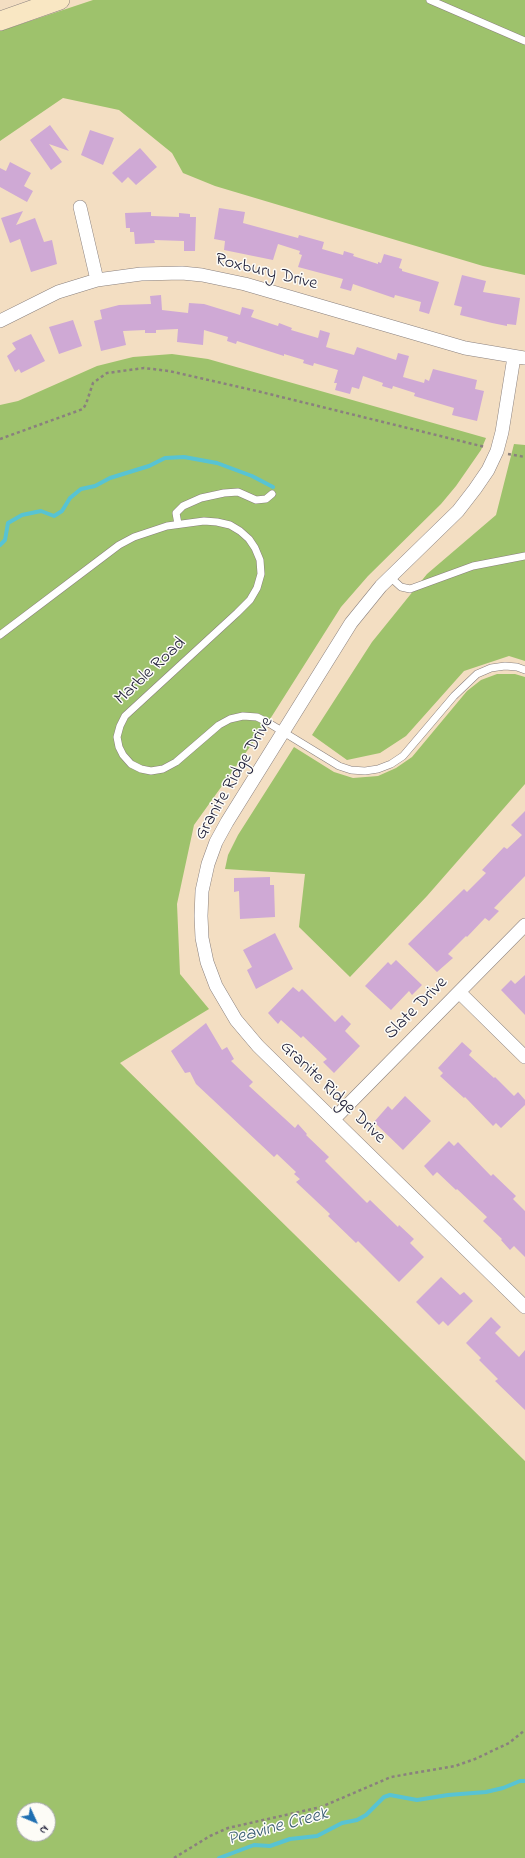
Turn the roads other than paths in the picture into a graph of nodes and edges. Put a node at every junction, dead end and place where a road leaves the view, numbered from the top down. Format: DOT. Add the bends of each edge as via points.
graph roads {
  1 [pos="60,0"];
  2 [pos="430,0"];
  3 [pos="0,21"];
  4 [pos="525,41"];
  5 [pos="80,206"];
  6 [pos="96,280"];
  7 [pos="0,321"];
  8 [pos="519,358"];
  9 [pos="272,494"];
  10 [pos="178,524"];
  11 [pos="525,556"];
  12 [pos="390,577"];
  13 [pos="0,635"];
  14 [pos="525,670"];
  15 [pos="283,730"];
  16 [pos="525,925"];
  17 [pos="459,992"];
  18 [pos="525,1057"];
  19 [pos="334,1119"];
  20 [pos="525,1307"];
  1 -- 3 [label="street"];
  2 -- 4 [label="lane"];
  5 -- 6 [label="street"];
  6 -- 7 [label="street, Roxbury Drive" via="58,292"];
  6 -- 8 [label="street, Roxbury Drive" via="160,273 202,275 229,280 459,346"];
  8 -- 12 [label="street, Granite Ridge Drive" via="502,432 488,470 458,511"];
  9 -- 10 [label="lane" via="266,499 256,500 238,492 201,498 183,506 176,513"];
  10 -- 13 [label="lane, Marble Road" via="134,536 119,545"];
  10 -- 15 [label="lane, Marble Road" via="217,522 240,531 255,548 260,560 261,574 250,600 125,716 118,737 123,755 131,764 151,771 163,769 176,762 219,725 230,719 243,716 257,717"];
  11 -- 12 [label="lane" via="473,566 410,588 401,587"];
  12 -- 15 [label="street, Granite Ridge Drive" via="351,623"];
  14 -- 15 [label="lane, Marble Road" via="505,666 477,674 454,696 402,756 378,769 351,770 339,766"];
  15 -- 19 [label="street, Granite Ridge Drive" via="216,842 202,891 202,938 216,986 236,1020 258,1046"];
  16 -- 17 [label="street, Slate Drive"];
  17 -- 18 [label="street"];
  17 -- 19 [label="street, Slate Drive"];
  19 -- 20 [label="street, Granite Ridge Drive"];
}
